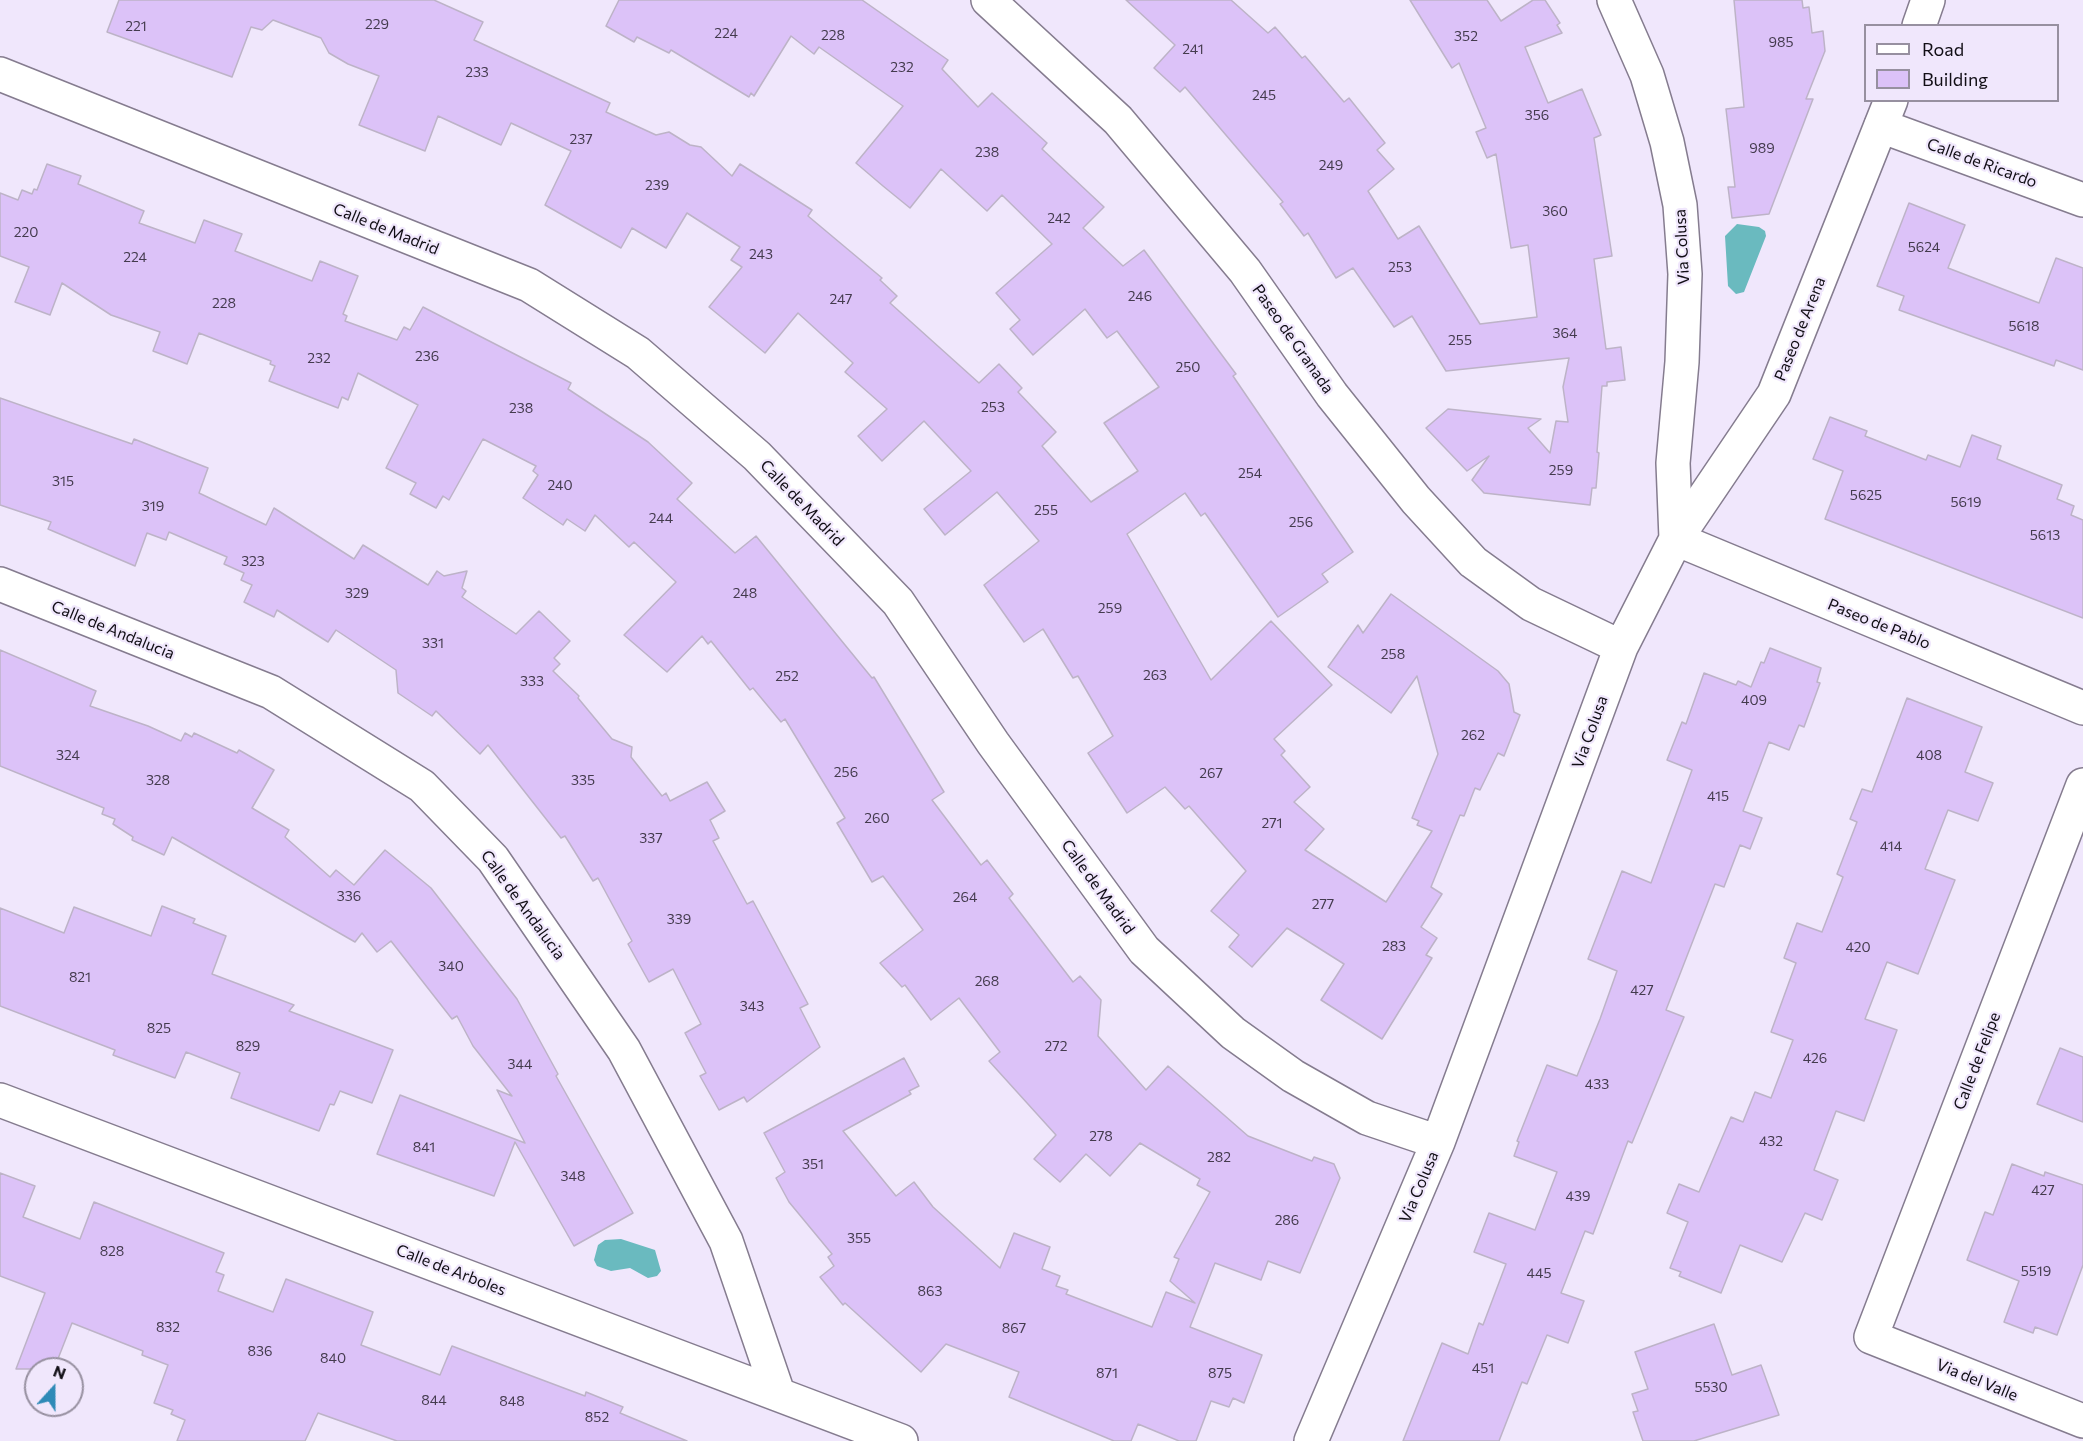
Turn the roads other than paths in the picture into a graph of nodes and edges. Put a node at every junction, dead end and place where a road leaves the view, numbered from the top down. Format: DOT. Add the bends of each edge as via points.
graph roads {
  1 [pos="988,0"];
  2 [pos="1614,0"];
  3 [pos="1929,0"];
  4 [pos="1920,24"];
  5 [pos="0,74"];
  6 [pos="1886,113"];
  7 [pos="2083,200"];
  8 [pos="1676,540"];
  9 [pos="0,585"];
  10 [pos="1621,647"];
  11 [pos="2083,708"];
  12 [pos="2083,785"];
  13 [pos="0,1100"];
  14 [pos="1438,1142"];
  15 [pos="1871,1337"];
  16 [pos="778,1393"];
  17 [pos="2083,1421"];
  18 [pos="901,1441"];
  19 [pos="1311,1441"];
  1 -- 10 [label="street, Paseo de Granada" via="1119,120 1245,271 1332,395 1416,501 1473,562 1531,604"];
  2 -- 8 [label="street, Via Colusa" via="1647,75 1680,205 1685,274 1673,463"];
  3 -- 4 [label="street"];
  5 -- 14 [label="street, Calle de Madrid" via="529,285 638,353 757,456 898,602 993,743 1144,950 1233,1033 1293,1076 1368,1118"];
  6 -- 7 [label="street, Calle de Ricardo"];
  6 -- 8 [label="street, Paseo de Arena" via="1774,394"];
  8 -- 10 [label="street, Via Colusa"];
  8 -- 11 [label="street, Paseo de Pablo"];
  9 -- 16 [label="street, Calle de Andalucia" via="271,692 422,786 493,859 624,1050 705,1201 726,1241"];
  10 -- 14 [label="street, Via Colusa"];
  12 -- 15 [label="street, Calle de Felipe"];
  13 -- 16 [label="street, Calle de Arboles"];
  14 -- 19 [label="street, Via Colusa"];
  15 -- 17 [label="street, Via del Valle"];
  16 -- 18 [label="street, Calle de Arboles"];
}
